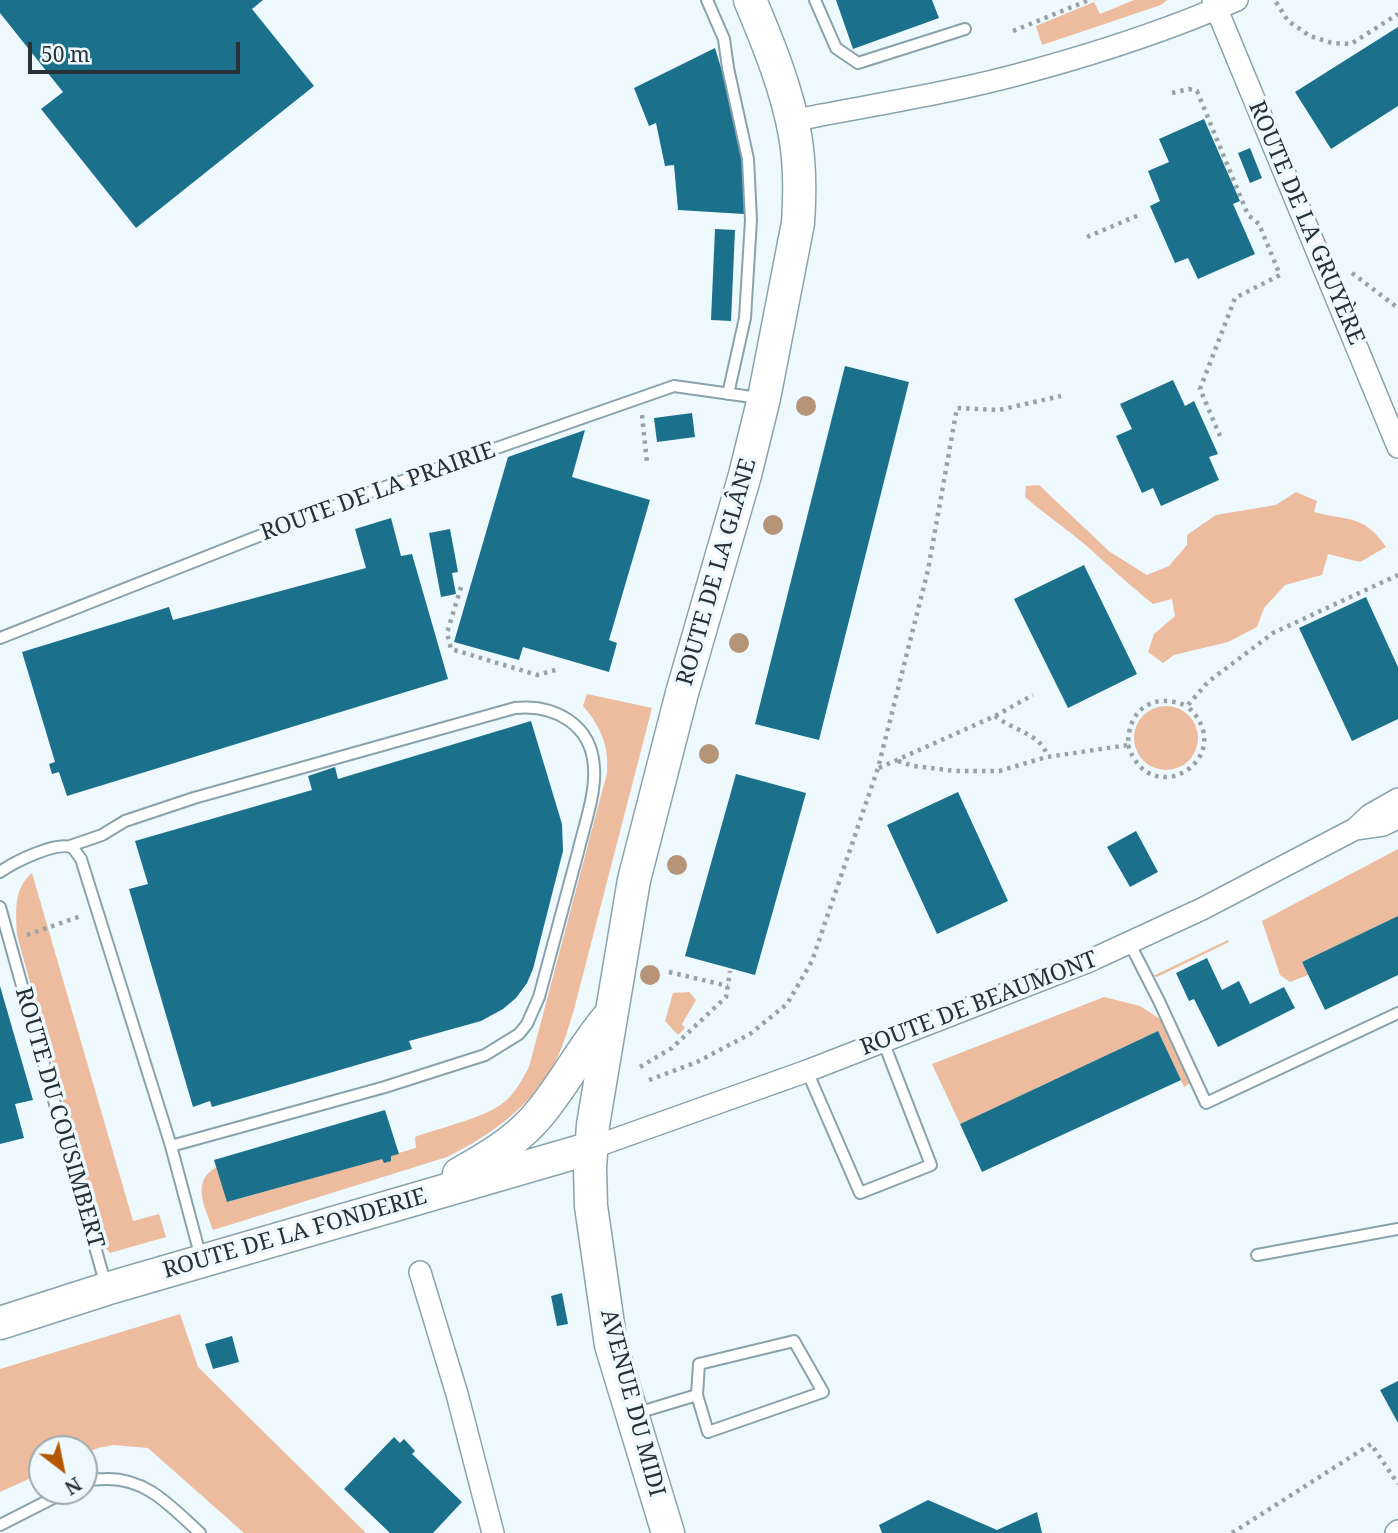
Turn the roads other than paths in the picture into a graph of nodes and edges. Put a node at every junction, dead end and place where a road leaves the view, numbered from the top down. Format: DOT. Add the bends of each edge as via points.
graph roads {
  1 [pos="707,0"];
  2 [pos="751,0"];
  3 [pos="815,0"];
  4 [pos="1237,0"];
  5 [pos="1215,4"];
  6 [pos="965,29"];
  7 [pos="791,121"];
  8 [pos="728,394"];
  9 [pos="764,398"];
  10 [pos="1398,447"];
  11 [pos="0,638"];
  12 [pos="1398,799"];
  13 [pos="1398,818"];
  14 [pos="1355,829"];
  15 [pos="70,846"];
  16 [pos="0,872"];
  17 [pos="0,907"];
  18 [pos="1130,944"];
  19 [pos="1398,1013"];
  20 [pos="611,1016"];
  21 [pos="884,1041"];
  22 [pos="807,1071"];
  23 [pos="171,1146"];
  24 [pos="591,1148"];
  25 [pos="415,1200"];
  26 [pos="1398,1229"];
  27 [pos="1257,1255"];
  28 [pos="202,1261"];
  29 [pos="420,1272"];
  30 [pos="106,1289"];
  31 [pos="0,1323"];
  32 [pos="697,1395"];
  33 [pos="631,1415"];
  34 [pos="98,1479"];
  35 [pos="39,1505"];
  36 [pos="0,1525"];
  37 [pos="200,1533"];
  38 [pos="493,1533"];
  39 [pos="668,1533"];
  1 -- 8 [label="lane" via="724,39 748,159 751,220 745,318"];
  2 -- 7 [label="main road, ROUTE DE LA GLÂNE"];
  3 -- 6 [label="lane" via="836,48 858,62"];
  4 -- 5 [label="street"];
  5 -- 7 [label="street" via="1174,25 1031,71"];
  5 -- 10 [label="street, ROUTE DE LA GRUYÈRE"];
  7 -- 9 [label="main road, ROUTE DE LA GLÂNE" via="798,223"];
  8 -- 9 [label="lane, ROUTE DE LA PRAIRIE"];
  8 -- 11 [label="lane, ROUTE DE LA PRAIRIE" via="674,386 368,493"];
  9 -- 20 [label="main road, ROUTE DE LA GLÂNE" via="634,880"];
  12 -- 14 [label="street, ROUTE DE BEAUMONT"];
  13 -- 14 [label="street, ROUTE DE BEAUMONT"];
  14 -- 18 [label="street, ROUTE DE BEAUMONT"];
  15 -- 16 [label="lane" via="25,858"];
  15 -- 23 [label="lane" via="81,859"];
  15 -- 23 [label="lane" via="194,798 515,708 542,708 562,715 582,733 593,758 595,771 584,830 539,997 519,1034 485,1055"];
  17 -- 30 [label="lane, ROUTE DU COUSIMBERT"];
  18 -- 19 [label="lane" via="1206,1104"];
  18 -- 21 [label="street, ROUTE DE BEAUMONT"];
  20 -- 24 [label="main road, ROUTE DE LA GLÂNE"];
  20 -- 25 [label="main road" via="516,1138"];
  21 -- 22 [label="street, ROUTE DE BEAUMONT"];
  21 -- 22 [label="lane" via="931,1165 860,1193"];
  22 -- 24 [label="street, ROUTE DE BEAUMONT"];
  23 -- 28 [label="lane"];
  24 -- 25 [label="main road, ROUTE DE LA FONDERIE"];
  24 -- 33 [label="main road, AVENUE DU MIDI" via="591,1206 600,1279 611,1345"];
  25 -- 28 [label="main road, ROUTE DE LA FONDERIE"];
  26 -- 27 [label="lane"];
  28 -- 30 [label="main road, ROUTE DE LA FONDERIE"];
  29 -- 38 [label="street"];
  30 -- 31 [label="main road, ROUTE DE LA FONDERIE"];
  32 -- 32 [label="lane" via="708,1432 823,1392 794,1341 699,1364"];
  32 -- 33 [label="lane"];
  33 -- 39 [label="main road, AVENUE DU MIDI"];
  34 -- 37 [label="lane" via="123,1479 155,1493"];
  35 -- 36 [label="lane"];
}
